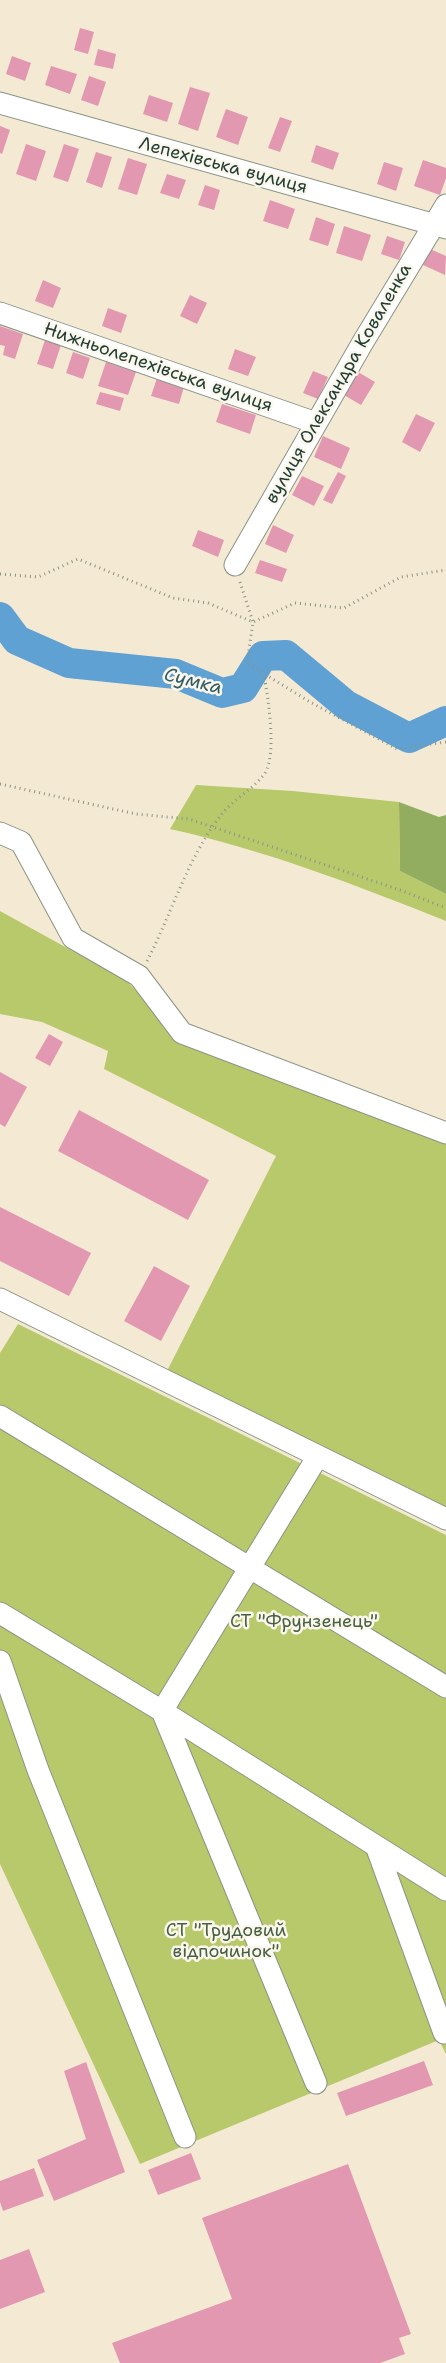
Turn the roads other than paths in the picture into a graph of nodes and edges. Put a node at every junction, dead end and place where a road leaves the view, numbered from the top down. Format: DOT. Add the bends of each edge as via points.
graph roads {
  1 [pos="0,103"];
  2 [pos="446,205"];
  3 [pos="440,226"];
  4 [pos="0,313"];
  5 [pos="316,424"];
  6 [pos="235,565"];
  7 [pos="0,833"];
  8 [pos="446,1133"];
  9 [pos="0,1299"];
  10 [pos="0,1416"];
  11 [pos="318,1456"];
  12 [pos="446,1520"];
  13 [pos="249,1569"];
  14 [pos="0,1613"];
  15 [pos="0,1661"];
  16 [pos="446,1687"];
  17 [pos="162,1711"];
  18 [pos="376,1846"];
  19 [pos="446,1890"];
  20 [pos="444,2033"];
  21 [pos="316,2083"];
  22 [pos="185,2137"];
  1 -- 3 [label="street, Лепехівська вулиця"];
  2 -- 3 [label="street, вулиця Олександра Коваленка"];
  3 -- 5 [label="street, вулиця Олександра Коваленка"];
  4 -- 5 [label="street, Нижньолепехівська вулиця"];
  5 -- 6 [label="street, вулиця Олександра Коваленка"];
  7 -- 8 [label="street" via="21,842 73,938 139,976 182,1033"];
  9 -- 11 [label="street"];
  10 -- 13 [label="street"];
  11 -- 12 [label="street"];
  11 -- 13 [label="street"];
  13 -- 16 [label="street"];
  13 -- 17 [label="street"];
  14 -- 17 [label="street"];
  15 -- 22 [label="street" via="38,1770"];
  17 -- 18 [label="street"];
  17 -- 21 [label="street"];
  18 -- 19 [label="street"];
  18 -- 20 [label="street"];
}
